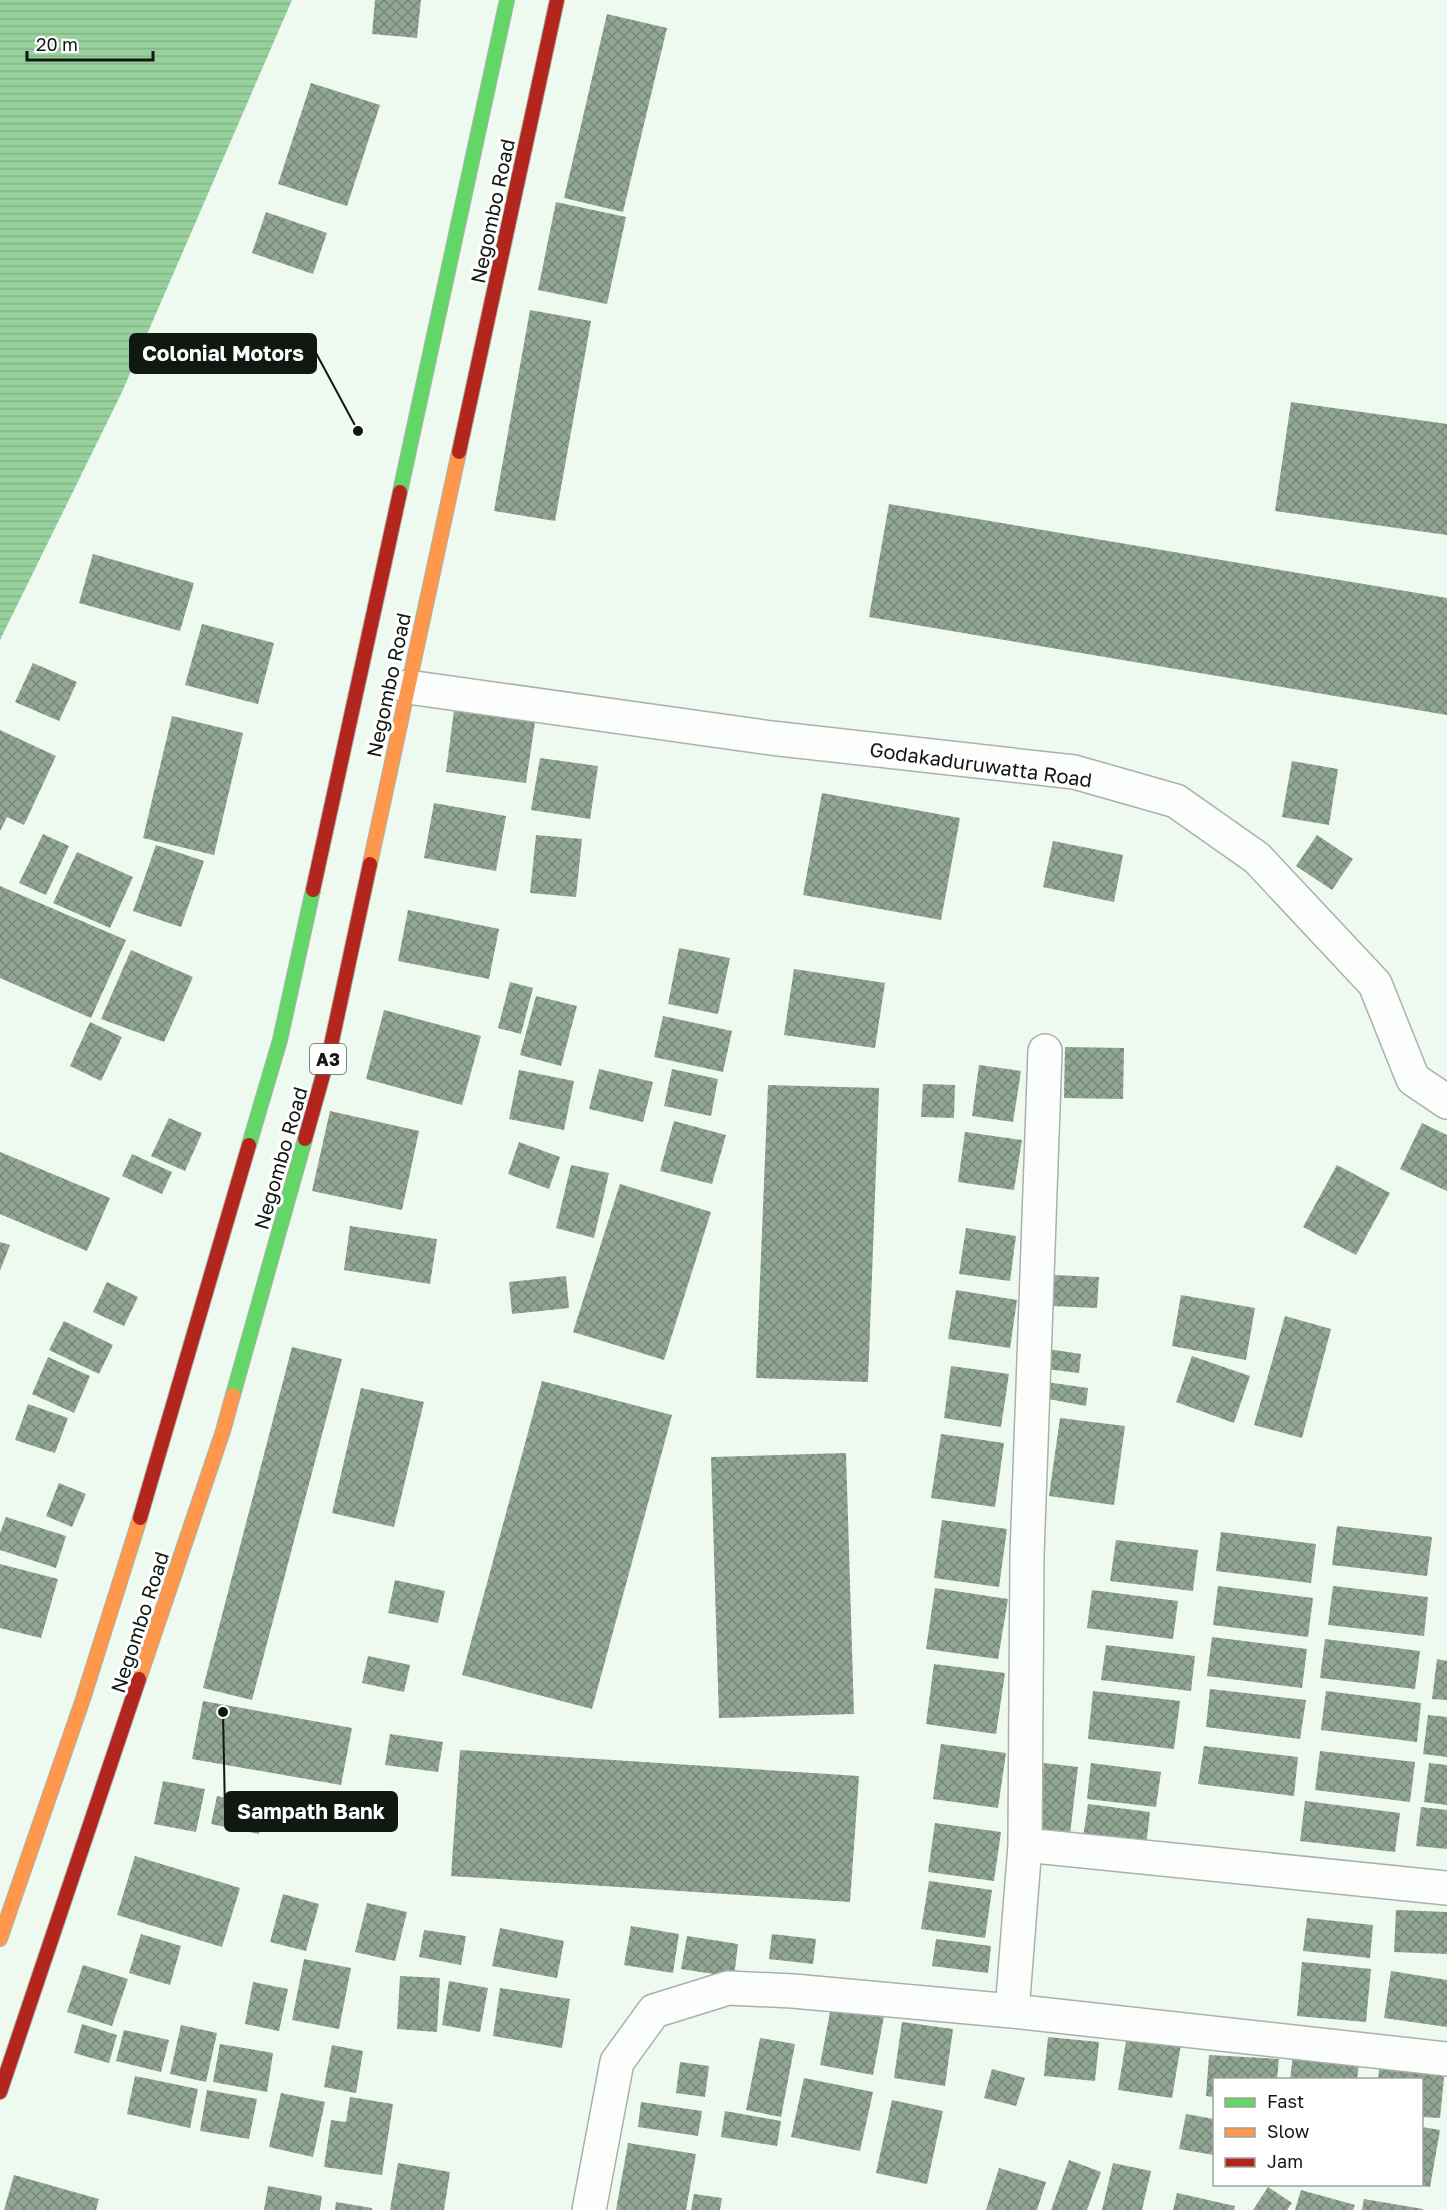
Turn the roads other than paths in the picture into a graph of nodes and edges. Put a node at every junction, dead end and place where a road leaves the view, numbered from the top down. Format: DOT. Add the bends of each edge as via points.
graph roads {
  1 [pos="507,0"];
  2 [pos="557,0"];
  3 [pos="408,687"];
  4 [pos="1045,1051"];
  5 [pos="1447,1102"];
  6 [pos="1025,1845"];
  7 [pos="1447,1888"];
  8 [pos="0,1939"];
  9 [pos="1012,2011"];
  10 [pos="1447,2059"];
  11 [pos="0,2092"];
  12 [pos="589,2210"];
  1 -- 8 [label="highway, Negombo Road" via="280,1040 155,1471 83,1699"];
  2 -- 3 [label="highway, Negombo Road / A3"];
  3 -- 5 [label="street, Godakaduruwatta Road" via="771,738 1074,772 1176,801 1257,858 1375,984 1413,1078"];
  3 -- 11 [label="highway, Negombo Road / A3" via="330,1050 223,1431"];
  4 -- 6 [label="street" via="1027,1555"];
  6 -- 7 [label="street"];
  6 -- 9 [label="street"];
  9 -- 10 [label="street"];
  9 -- 12 [label="street" via="728,1988 654,2011 617,2062"];
}
